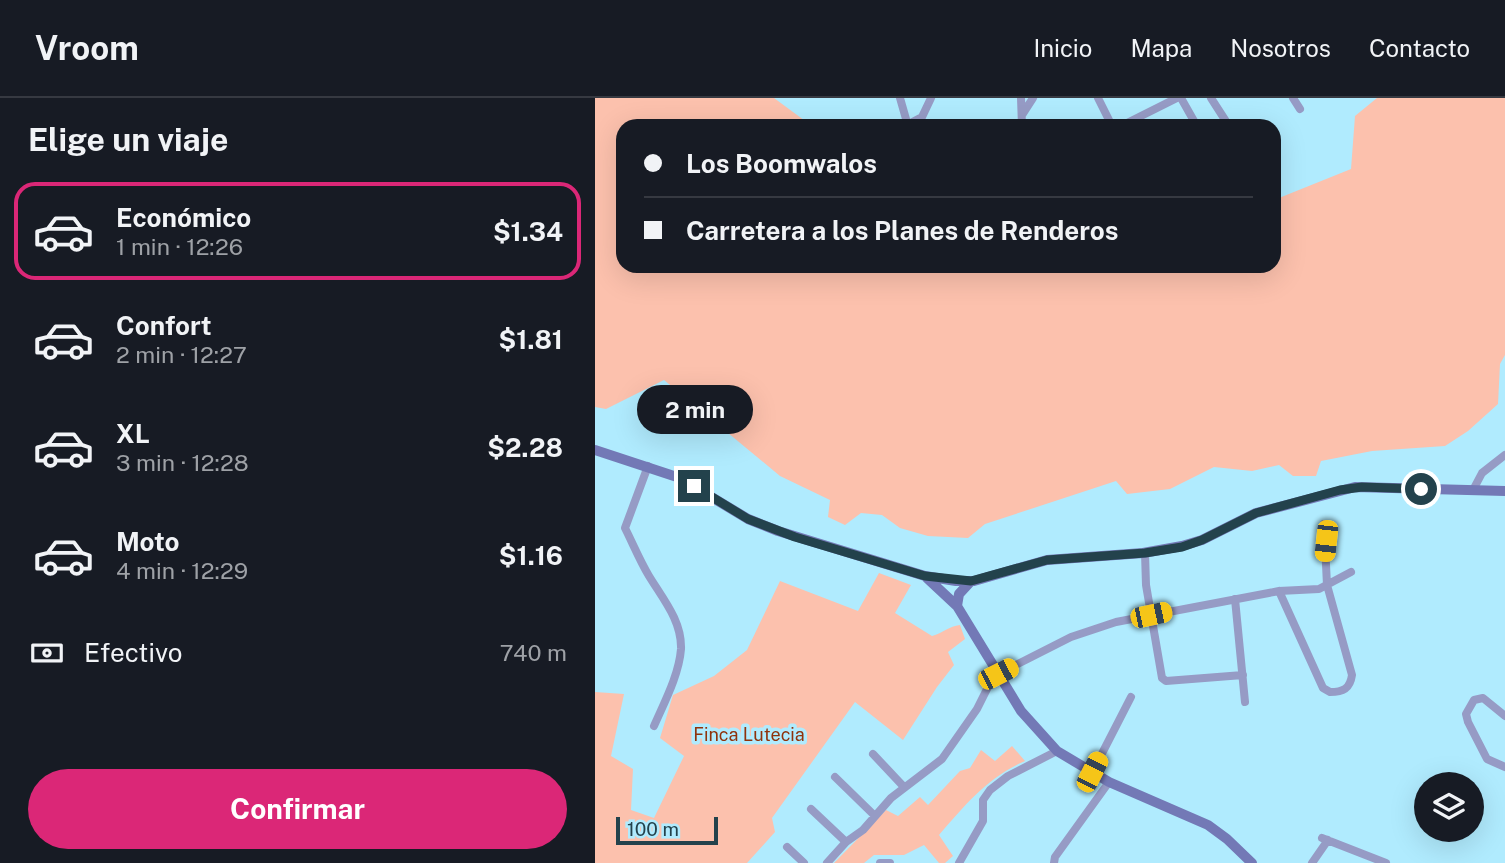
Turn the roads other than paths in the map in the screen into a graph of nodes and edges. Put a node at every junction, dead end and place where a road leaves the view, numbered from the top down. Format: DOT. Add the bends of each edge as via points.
graph roads {
  1 [pos="900,98"];
  2 [pos="931,98"];
  3 [pos="1021,98"];
  4 [pos="1033,98"];
  5 [pos="1098,98"];
  6 [pos="1179,98"];
  7 [pos="1211,98"];
  8 [pos="1293,98"];
  9 [pos="1300,109"];
  10 [pos="1022,116"];
  11 [pos="905,119"];
  12 [pos="919,119"];
  13 [pos="1108,119"];
  14 [pos="1136,119"];
  15 [pos="1193,119"];
  16 [pos="1224,119"];
  17 [pos="595,450"];
  18 [pos="1505,455"];
  19 [pos="648,466"];
  20 [pos="1473,490"];
  21 [pos="1505,491"];
  22 [pos="1324,524"];
  23 [pos="1145,553"];
  24 [pos="1350,572"];
  25 [pos="925,576"];
  26 [pos="971,581"];
  27 [pos="1327,585"];
  28 [pos="1279,592"];
  29 [pos="1234,599"];
  30 [pos="957,606"];
  31 [pos="1151,615"];
  32 [pos="998,674"];
  33 [pos="1243,675"];
  34 [pos="1131,697"];
  35 [pos="1245,702"];
  36 [pos="1505,716"];
  37 [pos="654,726"];
  38 [pos="1057,751"];
  39 [pos="873,754"];
  40 [pos="1505,767"];
  41 [pos="1092,772"];
  42 [pos="835,777"];
  43 [pos="1109,782"];
  44 [pos="904,787"];
  45 [pos="811,809"];
  46 [pos="876,816"];
  47 [pos="846,842"];
  48 [pos="787,847"];
  49 [pos="804,863"];
  50 [pos="827,863"];
  51 [pos="880,863"];
  52 [pos="890,863"];
  53 [pos="959,863"];
  54 [pos="1054,863"];
  55 [pos="1252,863"];
  56 [pos="1312,863"];
  57 [pos="1386,863"];
  1 -- 11 [label="street"];
  2 -- 12 [label="street"];
  3 -- 10 [label="street"];
  4 -- 10 [label="street"];
  5 -- 13 [label="street"];
  6 -- 14 [label="street"];
  6 -- 15 [label="street"];
  7 -- 16 [label="street"];
  8 -- 9 [label="street"];
  17 -- 19 [label="main road"];
  18 -- 20 [label="street" via="1482,473"];
  19 -- 25 [label="main road" via="680,478 758,524"];
  19 -- 37 [label="street" via="625,527 679,628 681,650"];
  20 -- 21 [label="main road"];
  20 -- 23 [label="main road" via="1347,489 1256,513 1197,542"];
  22 -- 27 [label="street"];
  23 -- 26 [label="main road" via="1047,560"];
  23 -- 31 [label="street"];
  24 -- 27 [label="street"];
  25 -- 26 [label="main road"];
  25 -- 30 [label="main road"];
  26 -- 30 [label="main road" via="962,589"];
  27 -- 28 [label="street"];
  27 -- 28 [label="street" via="1352,675 1351,685 1339,692 1323,688 1316,677"];
  28 -- 29 [label="street"];
  29 -- 31 [label="street"];
  29 -- 33 [label="street"];
  30 -- 32 [label="main road"];
  31 -- 32 [label="street" via="1071,637"];
  31 -- 33 [label="street" via="1159,670 1166,681"];
  32 -- 38 [label="main road" via="1021,711"];
  32 -- 44 [label="street" via="941,759"];
  33 -- 35 [label="street"];
  34 -- 41 [label="street"];
  36 -- 40 [label="street" via="1483,698 1474,700 1466,714 1487,759"];
  38 -- 41 [label="main road"];
  38 -- 53 [label="street" via="990,790 983,800 983,821"];
  39 -- 44 [label="street"];
  41 -- 43 [label="main road"];
  42 -- 46 [label="street"];
  43 -- 54 [label="street"];
  43 -- 55 [label="main road" via="1208,825"];
  44 -- 46 [label="street"];
  45 -- 47 [label="street"];
  46 -- 47 [label="street"];
  47 -- 50 [label="street"];
  48 -- 49 [label="street"];
  51 -- 52 [label="street"];
  56 -- 57 [label="street" via="1325,839"];
}
